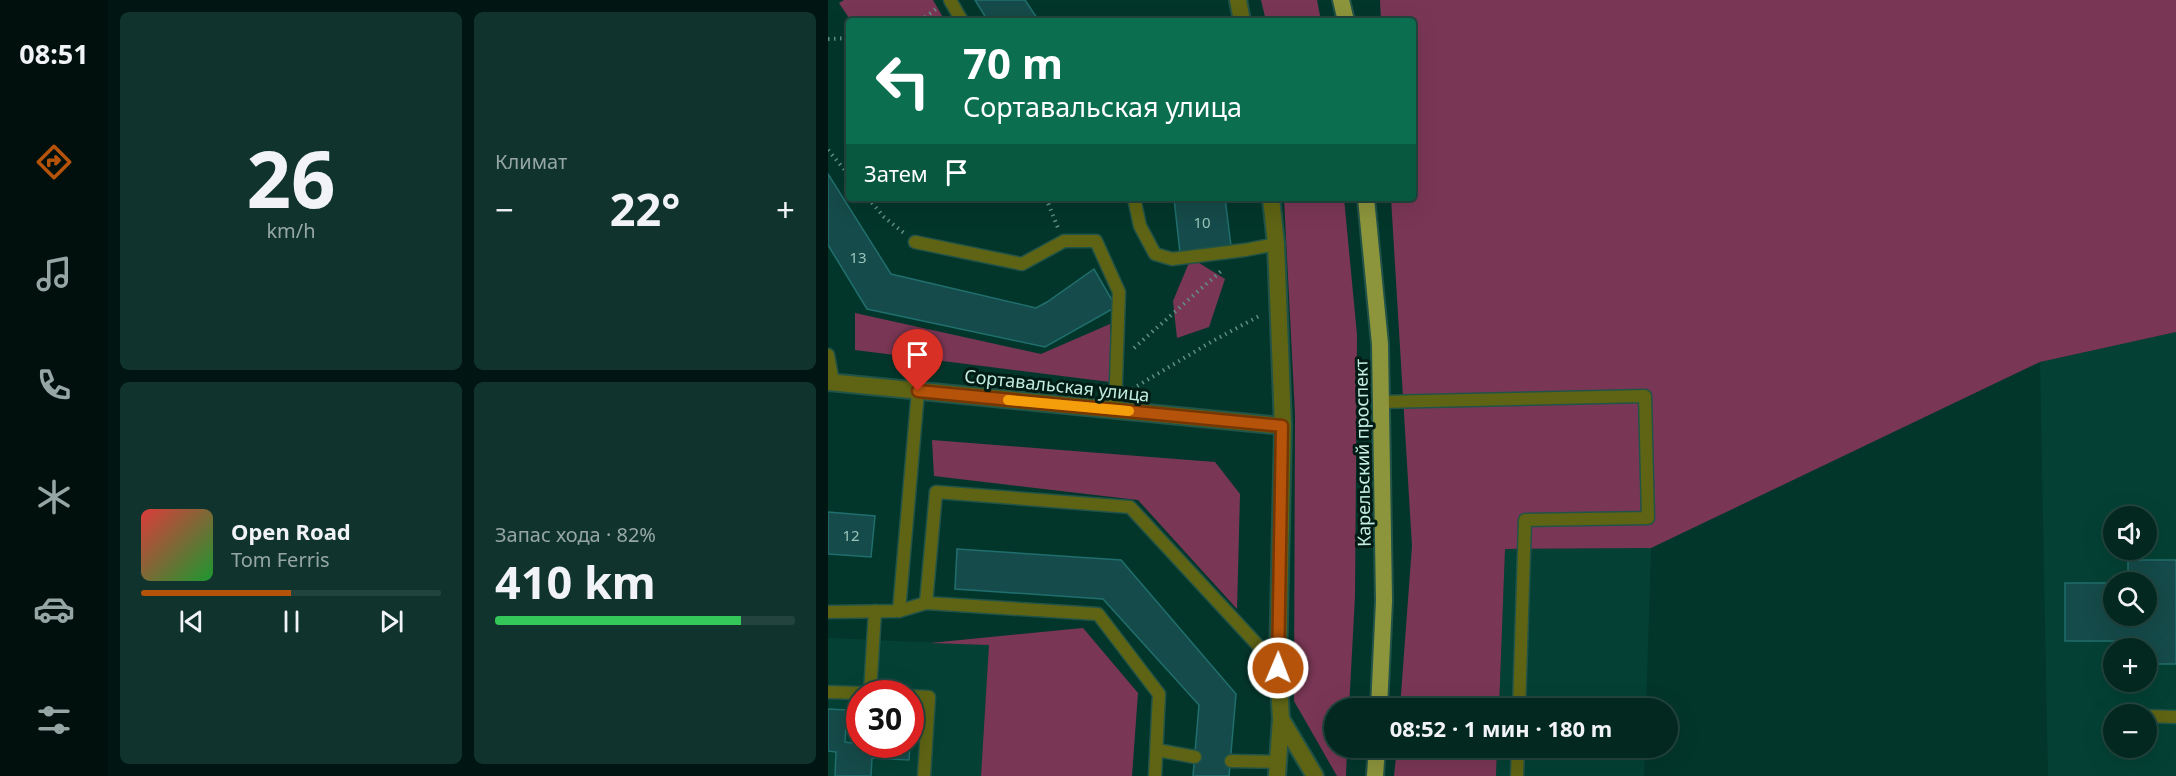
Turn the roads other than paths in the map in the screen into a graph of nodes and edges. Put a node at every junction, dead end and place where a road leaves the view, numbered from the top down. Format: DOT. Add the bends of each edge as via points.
graph roads {
  1 [pos="950,0"];
  2 [pos="1238,0"];
  3 [pos="1341,0"];
  4 [pos="960,18"];
  5 [pos="1241,18"];
  6 [pos="1345,18"];
  7 [pos="1135,201"];
  8 [pos="1271,201"];
  9 [pos="1366,201"];
  10 [pos="915,242"];
  11 [pos="1276,244"];
  12 [pos="828,355"];
  13 [pos="830,382"];
  14 [pos="918,391"];
  15 [pos="1381,402"];
  16 [pos="1116,404"];
  17 [pos="1282,426"];
  18 [pos="926,603"];
  19 [pos="875,611"];
  20 [pos="899,611"];
  21 [pos="828,612"];
  22 [pos="1278,668"];
  23 [pos="871,680"];
  24 [pos="828,692"];
  25 [pos="846,693"];
  26 [pos="924,697"];
  27 [pos="1379,698"];
  28 [pos="1519,698"];
  29 [pos="2157,716"];
  30 [pos="2176,717"];
  31 [pos="1281,719"];
  32 [pos="1157,750"];
  33 [pos="1195,757"];
  34 [pos="1376,758"];
  35 [pos="1518,758"];
  36 [pos="1231,761"];
  37 [pos="1277,769"];
  38 [pos="924,776"];
  39 [pos="1155,776"];
  40 [pos="1315,776"];
  41 [pos="1375,776"];
  42 [pos="1517,776"];
  1 -- 4 [label="lane"];
  2 -- 5 [label="street"];
  3 -- 6 [label="main road"];
  7 -- 11 [label="lane" via="1140,226 1155,254 1172,259"];
  8 -- 11 [label="street"];
  9 -- 15 [label="main road, Карельский проспект" via="1380,344"];
  10 -- 16 [label="lane" via="1022,264 1064,241 1096,241 1119,292"];
  11 -- 17 [label="street"];
  12 -- 13 [label="lane"];
  13 -- 14 [label="street, Сортавальская улица"];
  14 -- 16 [label="street, Сортавальская улица"];
  14 -- 20 [label="lane"];
  15 -- 27 [label="main road, Карельский проспект" via="1384,601"];
  15 -- 28 [label="lane" via="1645,396 1648,518 1525,520"];
  16 -- 17 [label="street, Сортавальская улица"];
  17 -- 22 [label="street"];
  18 -- 20 [label="lane"];
  18 -- 22 [label="lane" via="936,492 1130,507"];
  18 -- 32 [label="lane" via="1098,614 1159,694"];
  19 -- 20 [label="lane"];
  19 -- 21 [label="lane"];
  19 -- 23 [label="lane"];
  22 -- 31 [label="street"];
  24 -- 25 [label="lane"];
  26 -- 38 [label="lane" via="929,697"];
  29 -- 30 [label="lane"];
  31 -- 37 [label="street"];
  31 -- 40 [label="street"];
  32 -- 33 [label="lane"];
  32 -- 39 [label="lane"];
  34 -- 41 [label="main road"];
  35 -- 42 [label="lane"];
  36 -- 37 [label="lane"];
}
